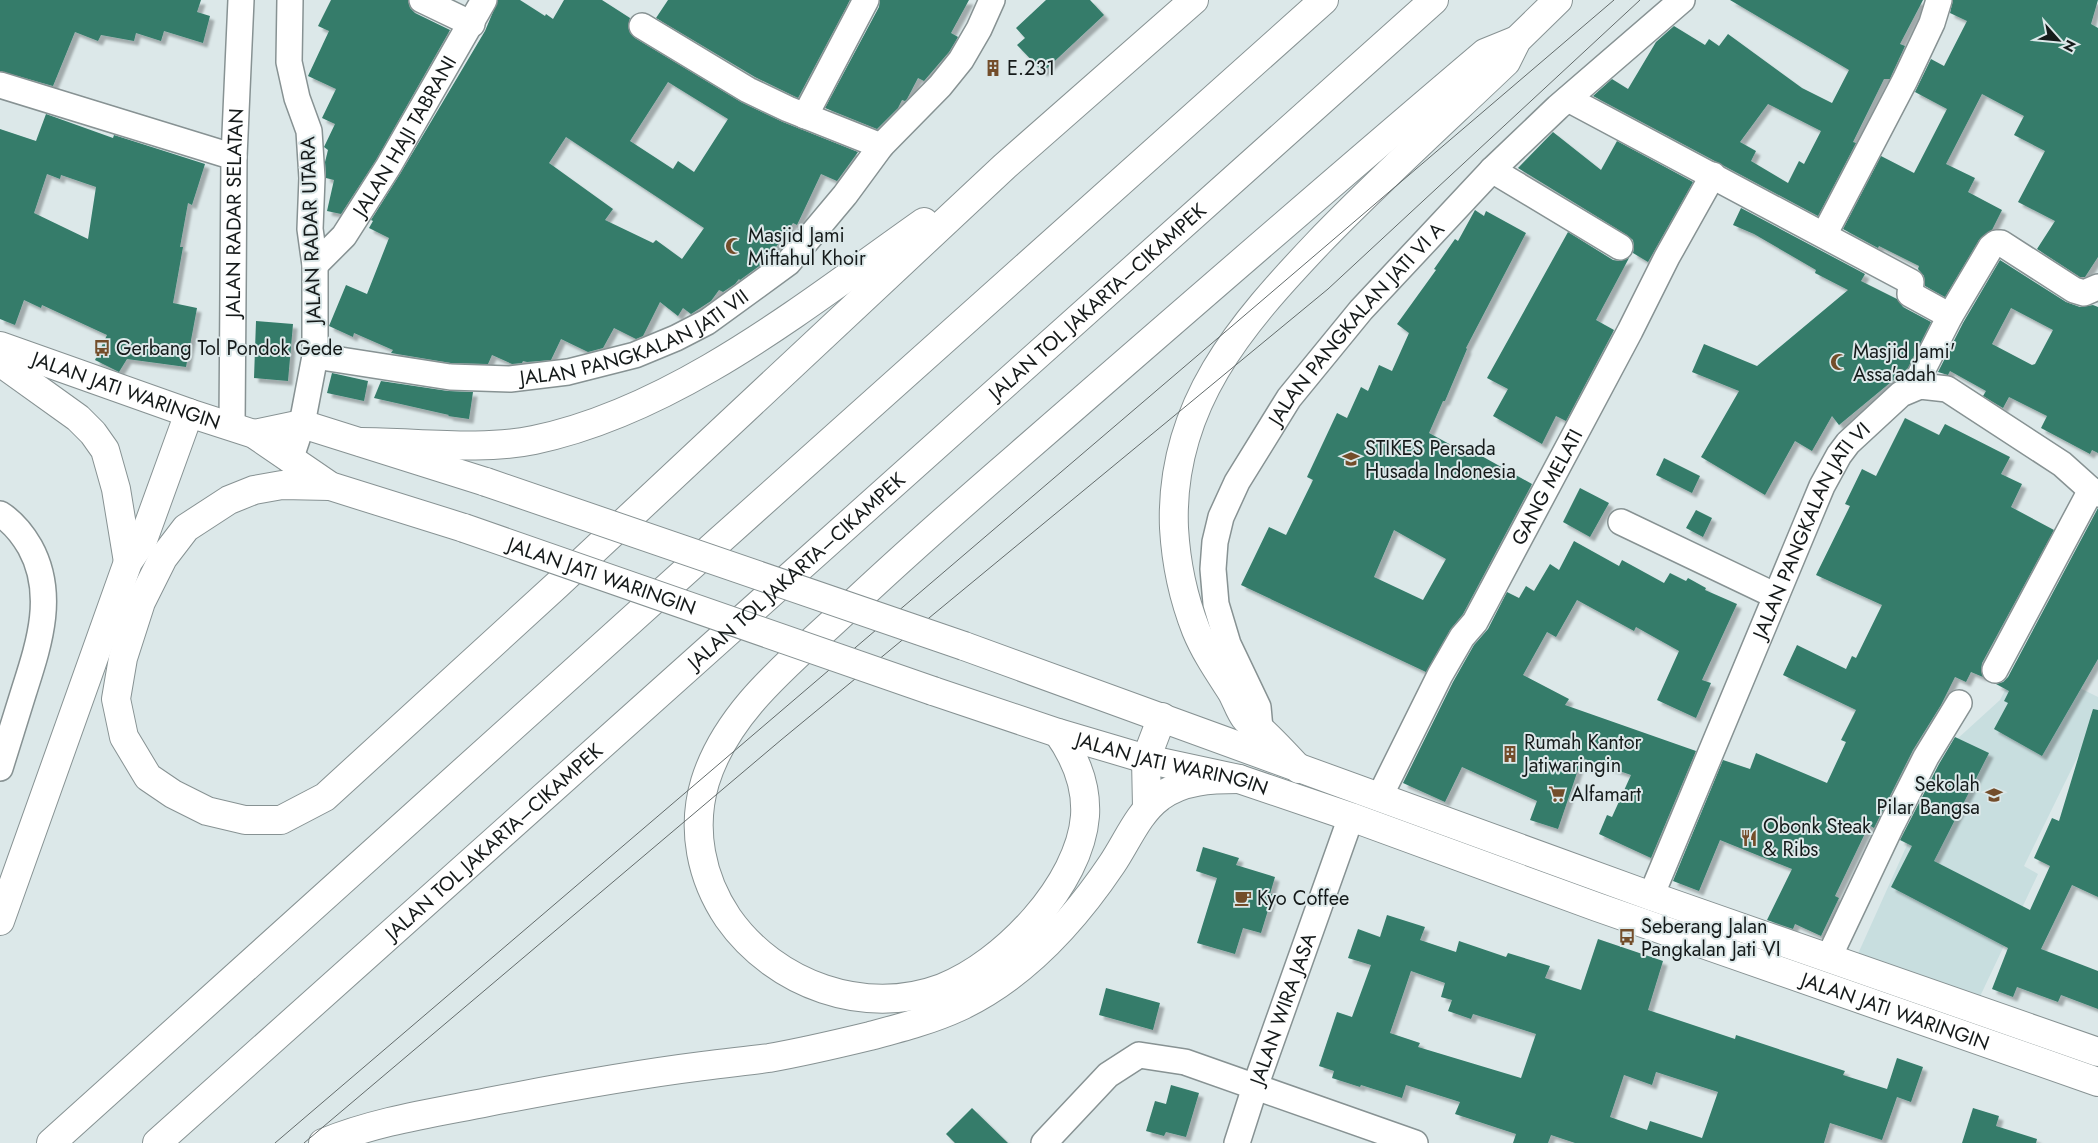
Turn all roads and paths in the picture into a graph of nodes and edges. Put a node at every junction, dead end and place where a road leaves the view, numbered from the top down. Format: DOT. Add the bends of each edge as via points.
graph roads {
  1 [pos="240,0"];
  2 [pos="290,0"];
  3 [pos="422,0"];
  4 [pos="484,0"];
  5 [pos="866,0"];
  6 [pos="992,0"];
  7 [pos="1194,0"];
  8 [pos="1324,0"];
  9 [pos="1434,0"];
  10 [pos="1558,0"];
  11 [pos="1682,0"];
  12 [pos="1939,0"];
  13 [pos="472,24"];
  14 [pos="642,26"];
  15 [pos="1517,40"];
  16 [pos="0,85"];
  17 [pos="1568,99"];
  18 [pos="805,116"];
  19 [pos="881,146"];
  20 [pos="234,157"];
  21 [pos="1004,166"];
  22 [pos="1492,170"];
  23 [pos="1713,175"];
  24 [pos="1317,196"];
  25 [pos="1824,235"];
  26 [pos="1620,247"];
  27 [pos="315,264"];
  28 [pos="1280,284"];
  29 [pos="2098,287"];
  30 [pos="1950,316"];
  31 [pos="0,346"];
  32 [pos="315,356"];
  33 [pos="0,362"];
  34 [pos="1920,386"];
  35 [pos="189,413"];
  36 [pos="302,424"];
  37 [pos="243,430"];
  38 [pos="361,442"];
  39 [pos="290,460"];
  40 [pos="330,486"];
  41 [pos="2095,492"];
  42 [pos="0,514"];
  43 [pos="1621,522"];
  44 [pos="128,562"];
  45 [pos="1776,596"];
  46 [pos="1995,670"];
  47 [pos="1959,703"];
  48 [pos="1162,717"];
  49 [pos="1260,729"];
  50 [pos="1058,733"];
  51 [pos="1146,758"];
  52 [pos="0,768"];
  53 [pos="1299,769"];
  54 [pos="1239,779"];
  55 [pos="1379,798"];
  56 [pos="1147,807"];
  57 [pos="1351,817"];
  58 [pos="1651,896"];
  59 [pos="0,921"];
  60 [pos="1829,958"];
  61 [pos="2098,1052"];
  62 [pos="2098,1082"];
  63 [pos="1255,1087"];
  64 [pos="51,1143"];
  65 [pos="157,1143"];
  66 [pos="323,1143"];
  67 [pos="1044,1143"];
  68 [pos="1237,1143"];
  69 [pos="1415,1143"];
  1 -- 20 [label="street, JALAN RADAR SELATAN"];
  2 -- 27 [label="street, JALAN RADAR UTARA" via="289,62 309,131 312,178 310,229"];
  3 -- 13 [label="street"];
  4 -- 13 [label="street, JALAN HAJI TABRANI"];
  5 -- 18 [label="street"];
  6 -- 19 [label="street, JALAN PANGKALAN JATI VII" via="961,60"];
  7 -- 21 [label="main road"];
  8 -- 64 [label="main road"];
  9 -- 65 [label="main road, JALAN TOL JAKARTA–CIKAMPEK"];
  10 -- 15 [label="main road"];
  11 -- 17 [label="street, JALAN PANGKALAN JATI VI A"];
  12 -- 25 [label="street" via="1932,23 1905,80"];
  13 -- 27 [label="street, JALAN HAJI TABRANI" via="365,204 344,236"];
  14 -- 18 [label="street" via="748,90"];
  15 -- 24 [label="main road" via="1484,52"];
  15 -- 28 [label="main road" via="1506,62 1358,202"];
  16 -- 20 [label="street"];
  17 -- 22 [label="street, JALAN PANGKALAN JATI VI A"];
  17 -- 23 [label="street"];
  18 -- 19 [label="street"];
  19 -- 32 [label="street, JALAN PANGKALAN JATI VII" via="788,263 707,322 635,355 568,372 510,379 450,377"];
  20 -- 37 [label="street, JALAN RADAR SELATAN"];
  21 -- 38 [label="main road" via="751,343 656,398 591,424 534,440 477,446"];
  21 -- 40 [label="main road" via="557,585 325,797 281,820 245,820 207,811 148,777 124,737 116,699 123,658 141,602 163,558 186,528 210,511 254,490 282,485"];
  22 -- 26 [label="street"];
  22 -- 49 [label="street, JALAN PANGKALAN JATI VI A" via="1361,310 1289,398 1237,482 1221,517 1213,569 1216,604 1228,644 1258,707"];
  23 -- 25 [label="street"];
  23 -- 55 [label="street, GANG MELATI" via="1475,622 1462,637 1440,675"];
  24 -- 28 [label="main road"];
  24 -- 50 [label="main road" via="946,519 775,676 747,706 716,754 701,799 698,836 711,888 742,936 768,959 803,981 831,992 862,998 901,997 942,988 976,969 1012,941 1049,900 1071,863 1083,831 1084,796 1080,773"];
  25 -- 30 [label="street" via="1911,282 1910,294"];
  27 -- 32 [label="street, JALAN RADAR UTARA"];
  28 -- 49 [label="main road" via="1212,374 1194,410 1179,457 1174,498 1175,540 1187,606 1205,648 1246,720"];
  29 -- 30 [label="street" via="2084,293 2074,290 2001,243 1996,243"];
  30 -- 34 [label="street" via="1920,373"];
  31 -- 35 [label="main road, JALAN JATI WARINGIN"];
  32 -- 36 [label="street, JALAN RADAR UTARA"];
  33 -- 44 [label="main road" via="78,418 94,433 105,450 116,489"];
  34 -- 41 [label="street" via="1947,389 2062,464"];
  34 -- 45 [label="street, JALAN PANGKALAN JATI VI" via="1895,399 1839,455 1822,486"];
  35 -- 37 [label="main road, JALAN JATI WARINGIN"];
  35 -- 44 [label="main road" via="143,540"];
  36 -- 37 [label="main road, JALAN JATI WARINGIN"];
  36 -- 38 [label="main road, JALAN JATI WARINGIN"];
  36 -- 39 [label="street, JALAN RADAR UTARA"];
  37 -- 39 [label="main road, JALAN JATI WARINGIN"];
  38 -- 48 [label="main road, JALAN JATI WARINGIN, bridge" via="964,646"];
  39 -- 40 [label="main road, JALAN JATI WARINGIN"];
  40 -- 50 [label="main road, JALAN JATI WARINGIN, bridge" via="464,528"];
  41 -- 46 [label="street"];
  42 -- 52 [label="street" via="24,536 37,560 44,587 44,616 38,646"];
  43 -- 45 [label="street"];
  44 -- 59 [label="main road"];
  45 -- 58 [label="street, JALAN PANGKALAN JATI VI"];
  47 -- 60 [label="street" via="1900,807"];
  48 -- 51 [label="main road"];
  48 -- 53 [label="main road, JALAN JATI WARINGIN"];
  49 -- 53 [label="main road"];
  50 -- 51 [label="main road, JALAN JATI WARINGIN"];
  51 -- 54 [label="main road, JALAN JATI WARINGIN"];
  51 -- 56 [label="main road"];
  53 -- 55 [label="main road, JALAN JATI WARINGIN"];
  54 -- 56 [label="main road" via="1190,783 1172,789"];
  54 -- 57 [label="main road, JALAN JATI WARINGIN"];
  55 -- 58 [label="main road, JALAN JATI WARINGIN"];
  56 -- 66 [label="main road" via="1112,864 1068,922 1019,968 960,1006 924,1021 769,1058 632,1075 422,1114 364,1128"];
  57 -- 62 [label="main road, JALAN JATI WARINGIN" via="1597,907"];
  57 -- 63 [label="street, JALAN WIRA JASA"];
  58 -- 60 [label="main road, JALAN JATI WARINGIN"];
  60 -- 61 [label="main road, JALAN JATI WARINGIN"];
  63 -- 67 [label="street" via="1185,1062 1139,1055 1108,1075"];
  63 -- 68 [label="street, JALAN WIRA JASA"];
  63 -- 69 [label="street"];
}
